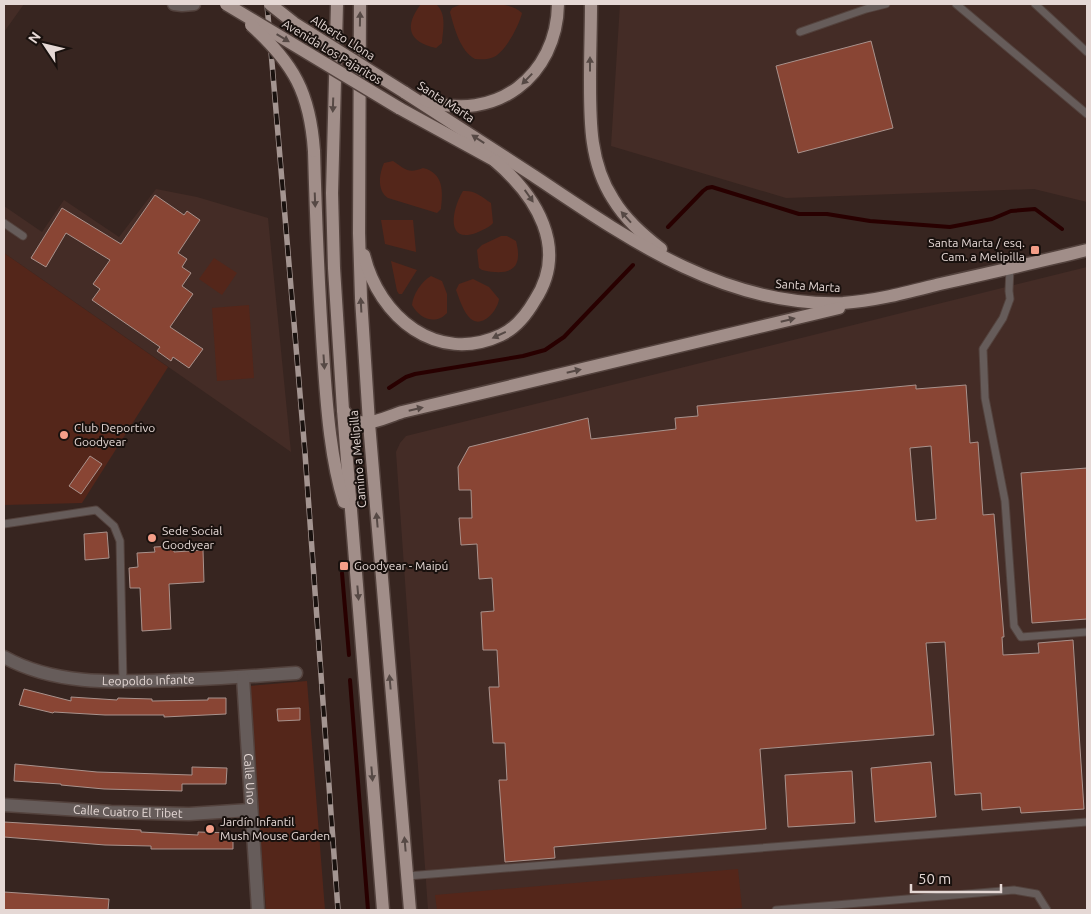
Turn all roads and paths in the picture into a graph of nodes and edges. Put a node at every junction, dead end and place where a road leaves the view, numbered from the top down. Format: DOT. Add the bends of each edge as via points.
graph roads {
  1 [pos="174,4"];
  2 [pos="194,4"];
  3 [pos="225,4"];
  4 [pos="270,4"];
  5 [pos="336,4"];
  6 [pos="360,4"];
  7 [pos="558,4"];
  8 [pos="591,4"];
  9 [pos="886,4"];
  10 [pos="956,4"];
  11 [pos="1035,4"];
  12 [pos="800,32"];
  13 [pos="1087,52"];
  14 [pos="404,92"];
  15 [pos="399,108"];
  16 [pos="1087,114"];
  17 [pos="496,161"];
  18 [pos="548,186"];
  19 [pos="4,223"];
  20 [pos="359,233"];
  21 [pos="23,236"];
  22 [pos="1087,250"];
  23 [pos="1010,268"];
  24 [pos="691,270"];
  25 [pos="868,301"];
  26 [pos="343,410"];
  27 [pos="369,423"];
  28 [pos="4,524"];
  29 [pos="352,527"];
  30 [pos="1087,632"];
  31 [pos="4,657"];
  32 [pos="296,673"];
  33 [pos="243,678"];
  34 [pos="123,682"];
  35 [pos="4,805"];
  36 [pos="250,810"];
  37 [pos="1087,822"];
  38 [pos="407,876"];
  39 [pos="258,910"];
  40 [pos="383,910"];
  41 [pos="410,910"];
  42 [pos="776,910"];
  43 [pos="1047,910"];
  1 -- 2 [label="street"];
  3 -- 15 [label="main road, Avenida Los Pajaritos, one-way, bridge"];
  3 -- 29 [label="main road, one-way, bridge" via="271,45 296,79 309,109 327,402 342,494"];
  4 -- 14 [label="main road, Alberto Llona, bridge" via="294,23"];
  5 -- 26 [label="main road, Camino a Melipilla, one-way" via="332,231"];
  20 -- 6 [label="main road, Camino a Melipilla, one-way"];
  7 -- 14 [label="main road, one-way" via="556,27 544,58 524,83 505,97 485,104 454,107 428,102"];
  24 -- 8 [label="main road, one-way" via="628,220 612,198 600,172 591,124"];
  9 -- 12 [label="lane"];
  10 -- 16 [label="lane"];
  11 -- 13 [label="lane"];
  18 -- 14 [label="main road, Santa Marta, one-way"];
  15 -- 17 [label="main road, Santa Marta"];
  17 -- 18 [label="main road, Santa Marta"];
  17 -- 20 [label="main road, one-way" via="516,180 538,210 546,231 549,254 548,270 539,295 521,320 502,334 480,342 453,343 433,339 412,329 388,305 378,289 365,260"];
  18 -- 24 [label="main road, Santa Marta" via="632,240"];
  19 -- 21 [label="lane"];
  27 -- 20 [label="main road, Camino a Melipilla, one-way"];
  22 -- 23 [label="main road, Santa Marta"];
  23 -- 25 [label="main road, Santa Marta"];
  23 -- 30 [label="lane" via="1010,299 1003,318 983,349 985,398 1005,501 1014,626 1022,637"];
  24 -- 25 [label="main road, Santa Marta" via="738,289 775,299 828,303"];
  27 -- 25 [label="main road, one-way" via="402,412"];
  26 -- 27 [label="main road" via="354,421"];
  26 -- 29 [label="main road, Camino a Melipilla"];
  38 -- 27 [label="main road, Camino a Melipilla, one-way"];
  28 -- 34 [label="lane" via="96,510 114,526 120,541"];
  29 -- 40 [label="main road, Camino a Melipilla, one-way"];
  31 -- 34 [label="street, Leopoldo Infante" via="57,677"];
  32 -- 33 [label="street, Leopoldo Infante"];
  33 -- 34 [label="street, Leopoldo Infante"];
  33 -- 36 [label="street, Calle Uno"];
  35 -- 36 [label="street, Calle Cuatro El Tibet" via="189,814"];
  36 -- 39 [label="street, Calle Uno"];
  37 -- 38 [label="lane"];
  38 -- 41 [label="main road, Camino a Melipilla"];
  42 -- 43 [label="lane" via="1014,890 1036,894"];
}
